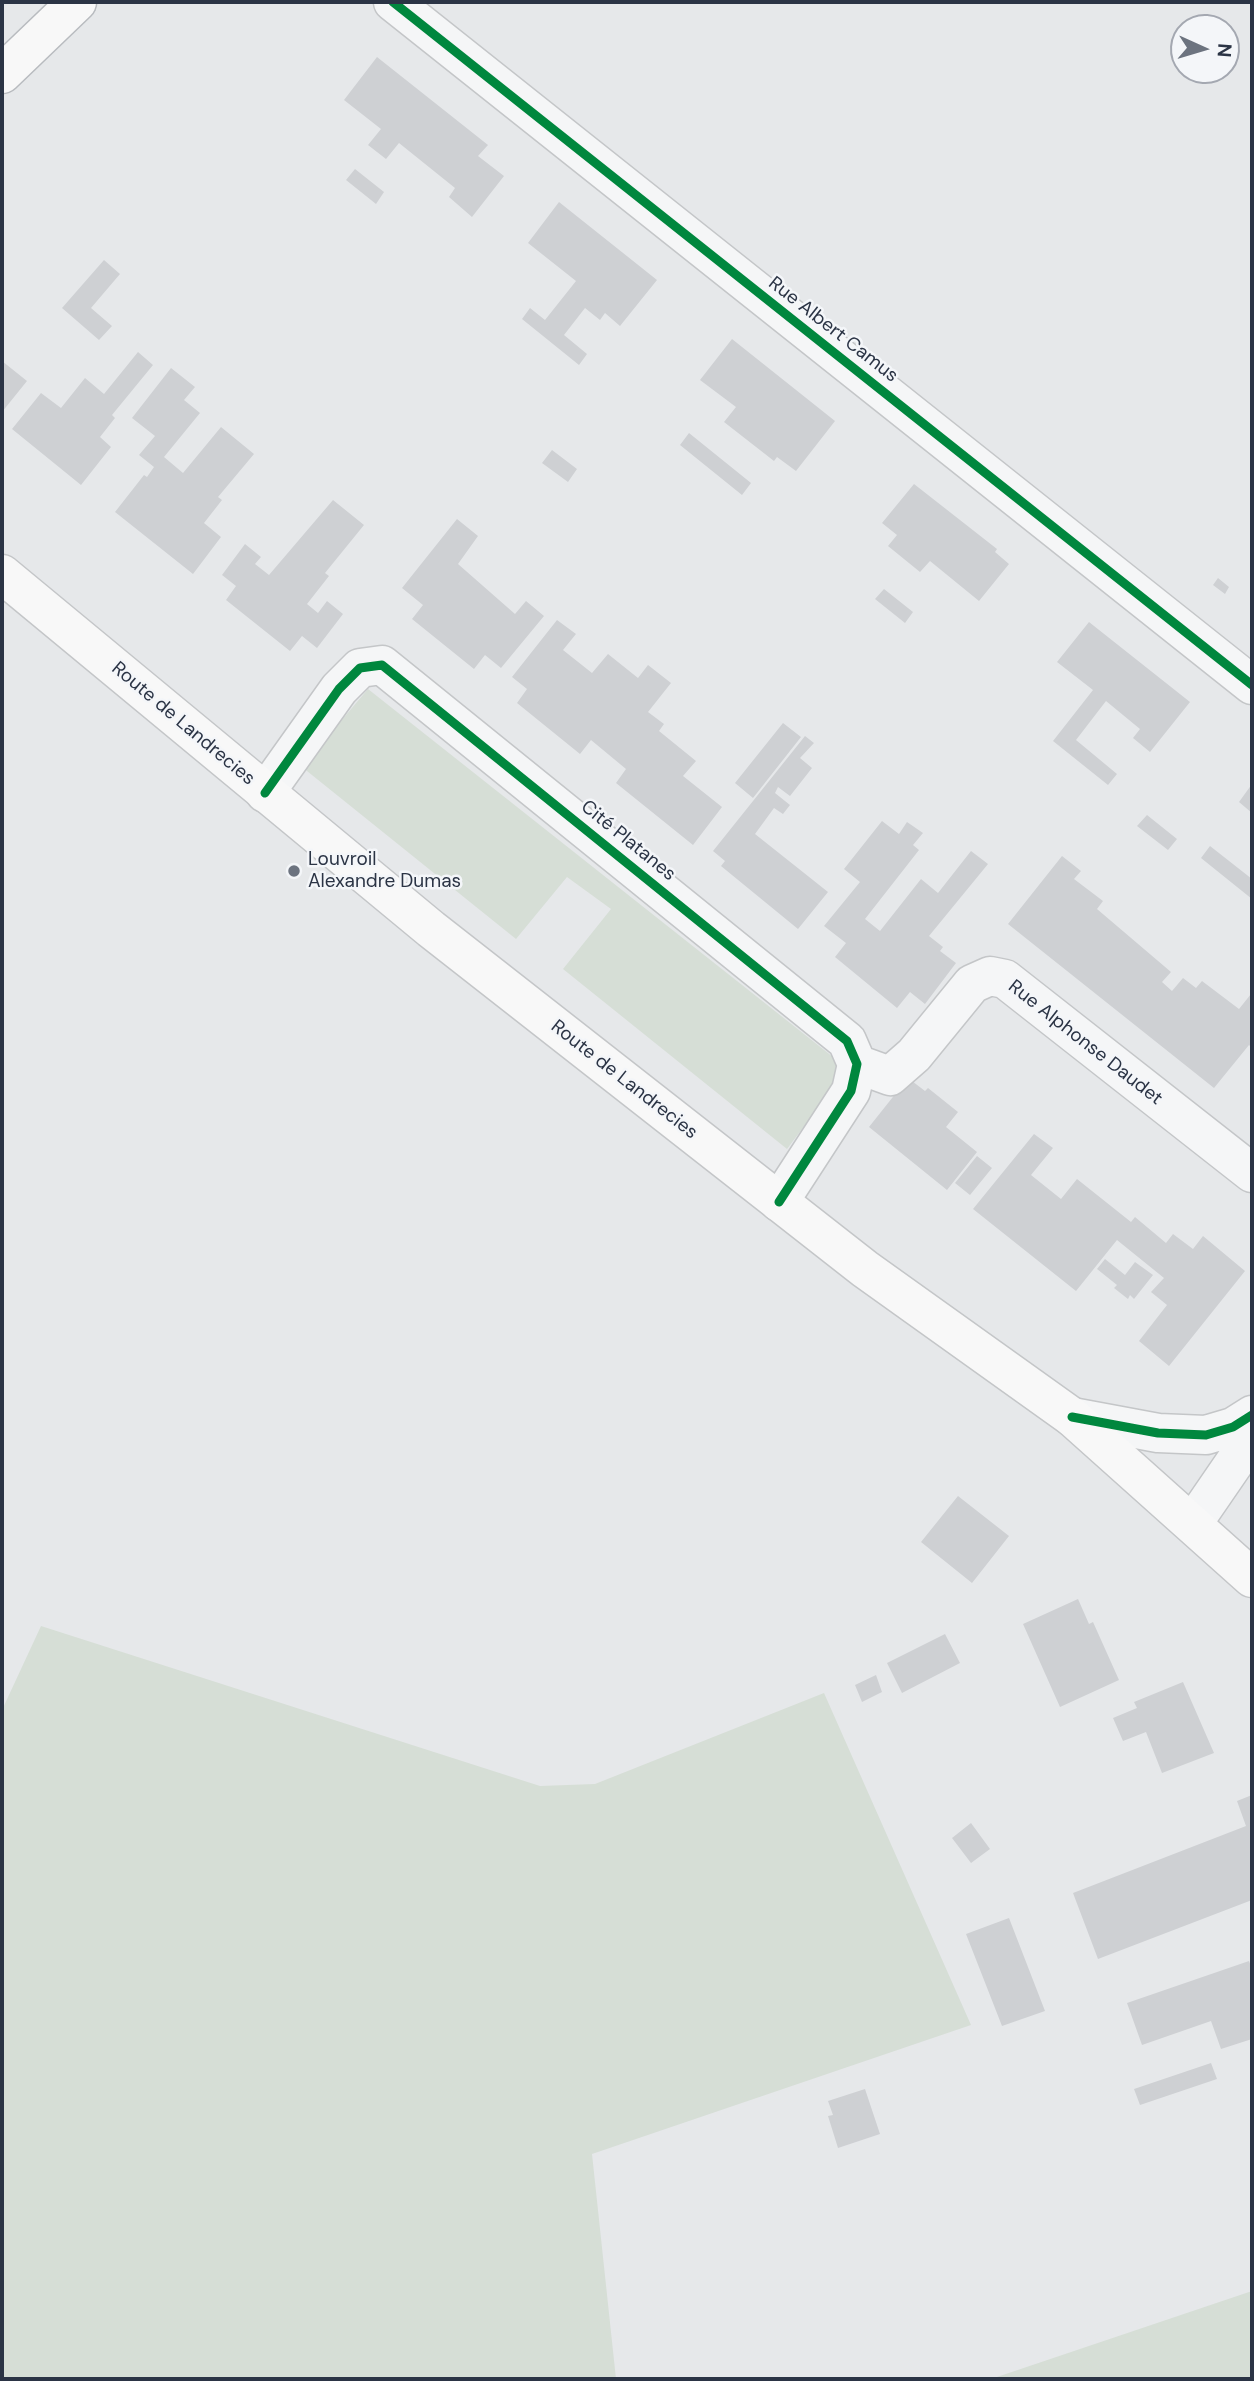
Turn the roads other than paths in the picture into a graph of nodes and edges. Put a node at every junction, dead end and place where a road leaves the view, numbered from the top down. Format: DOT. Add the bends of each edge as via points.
graph roads {
  1 [pos="77,2"];
  2 [pos="393,2"];
  3 [pos="2,74"];
  4 [pos="2,573"];
  5 [pos="1252,685"];
  6 [pos="265,793"];
  7 [pos="857,1064"];
  8 [pos="1252,1173"];
  9 [pos="779,1202"];
  10 [pos="1252,1415"];
  11 [pos="1072,1417"];
  12 [pos="1252,1437"];
  13 [pos="1193,1523"];
  14 [pos="1249,1570"];
  1 -- 3 [label="main road"];
  2 -- 5 [label="street, Rue Albert Camus"];
  4 -- 6 [label="main road, Route de Landrecies"];
  6 -- 7 [label="street, Cité Platanes" via="339,689 360,668 382,665 847,1041"];
  6 -- 9 [label="main road, Route de Landrecies"];
  7 -- 8 [label="street, Rue Alphonse Daudet" via="890,1076 914,1055 972,984 990,976 1005,979"];
  7 -- 9 [label="street" via="851,1091"];
  9 -- 11 [label="main road, Route de Landrecies"];
  10 -- 11 [label="street" via="1206,1435 1158,1433"];
  11 -- 13 [label="main road, Route de Landrecies"];
  12 -- 13 [label="street"];
  13 -- 14 [label="main road, Route de Landrecies"];
}
